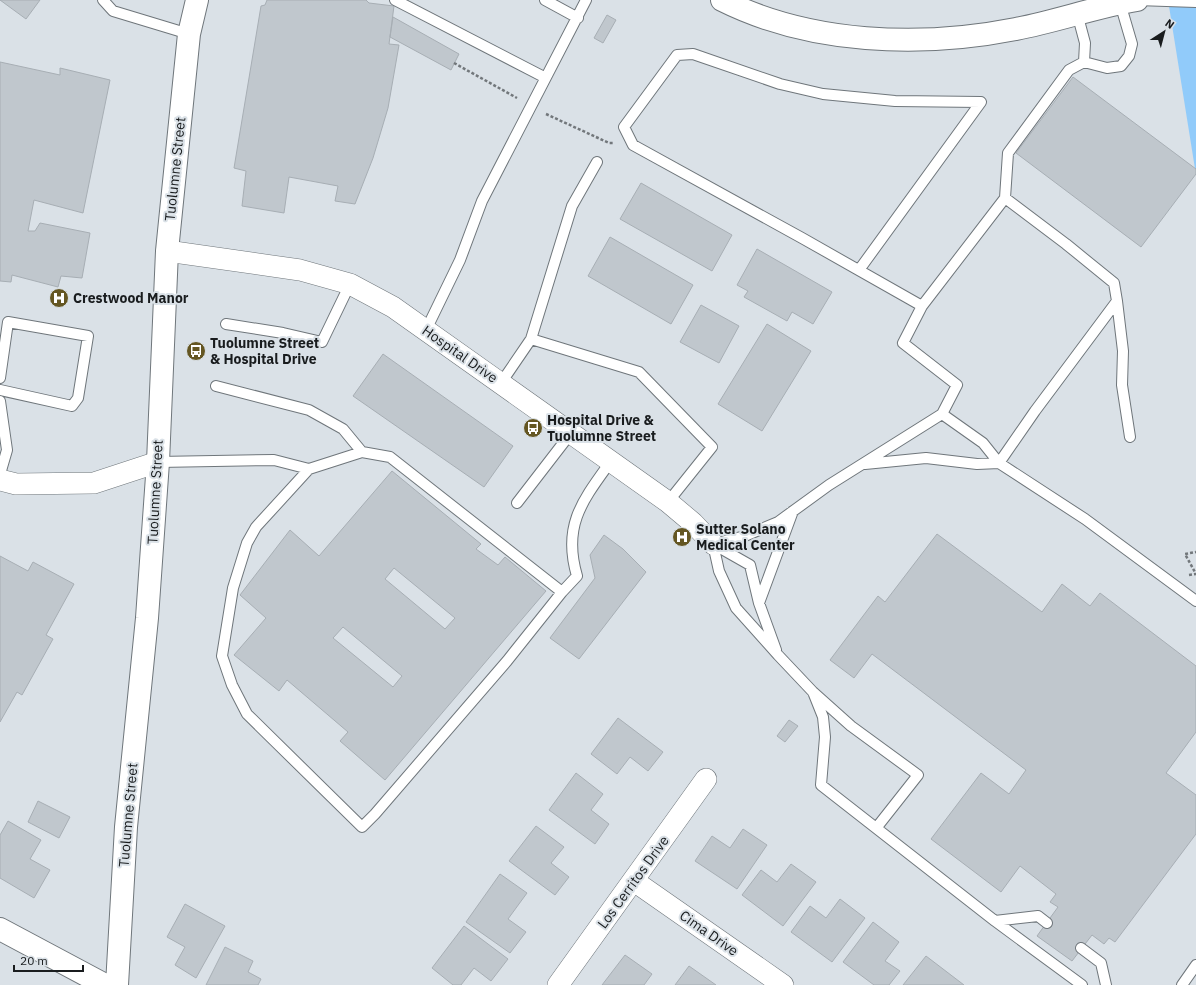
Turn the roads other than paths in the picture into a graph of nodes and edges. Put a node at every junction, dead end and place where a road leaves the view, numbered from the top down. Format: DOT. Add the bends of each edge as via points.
graph roads {
  1 [pos="103,0"];
  2 [pos="197,0"];
  3 [pos="395,0"];
  4 [pos="545,0"];
  5 [pos="586,0"];
  6 [pos="722,0"];
  7 [pos="1132,1"];
  8 [pos="1196,2"];
  9 [pos="1077,13"];
  10 [pos="578,18"];
  11 [pos="189,34"];
  12 [pos="1084,62"];
  13 [pos="544,77"];
  14 [pos="597,162"];
  15 [pos="1005,198"];
  16 [pos="168,251"];
  17 [pos="859,270"];
  18 [pos="350,284"];
  19 [pos="1117,301"];
  20 [pos="922,306"];
  21 [pos="226,324"];
  22 [pos="426,330"];
  23 [pos="530,339"];
  24 [pos="0,378"];
  25 [pos="501,383"];
  26 [pos="216,386"];
  27 [pos="0,390"];
  28 [pos="0,401"];
  29 [pos="942,414"];
  30 [pos="571,433"];
  31 [pos="1130,437"];
  32 [pos="362,452"];
  33 [pos="611,461"];
  34 [pos="158,462"];
  35 [pos="999,463"];
  36 [pos="862,464"];
  37 [pos="309,469"];
  38 [pos="0,474"];
  39 [pos="0,480"];
  40 [pos="668,502"];
  41 [pos="517,503"];
  42 [pos="793,510"];
  43 [pos="713,544"];
  44 [pos="562,592"];
  45 [pos="1196,601"];
  46 [pos="760,603"];
  47 [pos="778,655"];
  48 [pos="813,692"];
  49 [pos="706,779"];
  50 [pos="877,827"];
  51 [pos="634,881"];
  52 [pos="995,921"];
  53 [pos="1047,923"];
  54 [pos="0,929"];
  55 [pos="1081,948"];
  56 [pos="1196,965"];
  57 [pos="105,985"];
  58 [pos="117,985"];
  59 [pos="558,985"];
  60 [pos="783,985"];
  61 [pos="1082,985"];
  62 [pos="1106,985"];
  63 [pos="1182,985"];
  1 -- 11 [label="lane" via="113,11"];
  2 -- 11 [label="main road, Tuolumne Street"];
  3 -- 13 [label="lane"];
  4 -- 10 [label="lane"];
  5 -- 10 [label="lane"];
  6 -- 9 [label="main road" via="771,20 807,29 892,40 953,38 1016,29"];
  7 -- 8 [label="lane"];
  7 -- 9 [label="main road"];
  7 -- 12 [label="lane" via="1132,44 1129,56 1120,66 1107,68"];
  9 -- 12 [label="lane" via="1084,43"];
  10 -- 13 [label="lane"];
  11 -- 16 [label="main road, Tuolumne Street"];
  12 -- 15 [label="lane" via="1069,70 1008,153"];
  13 -- 22 [label="lane" via="482,201 460,260"];
  14 -- 23 [label="lane" via="572,206"];
  15 -- 19 [label="lane" via="1114,284"];
  15 -- 20 [label="lane"];
  16 -- 18 [label="street, Hospital Drive" via="300,270"];
  16 -- 34 [label="main road, Tuolumne Street"];
  17 -- 17 [label="lane" via="633,145 624,127 677,55 693,54 780,84 823,94 895,101 981,102"];
  17 -- 20 [label="lane"];
  18 -- 21 [label="lane" via="322,342"];
  18 -- 22 [label="street, Hospital Drive" via="393,307"];
  19 -- 31 [label="lane" via="1123,351 1122,385"];
  19 -- 35 [label="lane"];
  20 -- 29 [label="lane" via="903,343 957,385"];
  22 -- 25 [label="street, Hospital Drive"];
  23 -- 25 [label="lane"];
  23 -- 40 [label="lane" via="639,372 712,447"];
  24 -- 27 [label="lane" via="8,322 88,336 78,398 72,406"];
  25 -- 30 [label="street, Hospital Drive"];
  26 -- 32 [label="lane" via="309,410 343,429"];
  28 -- 38 [label="lane" via="7,450"];
  29 -- 35 [label="lane" via="982,443"];
  29 -- 36 [label="lane"];
  30 -- 33 [label="street, Hospital Drive"];
  30 -- 41 [label="lane"];
  32 -- 37 [label="lane"];
  32 -- 44 [label="lane" via="390,457"];
  33 -- 40 [label="street, Hospital Drive"];
  33 -- 44 [label="lane" via="584,499 576,517 571,556 577,576"];
  34 -- 37 [label="lane" via="274,460"];
  34 -- 39 [label="street" via="94,483 16,484"];
  34 -- 58 [label="main road, Tuolumne Street" via="147,618 126,827"];
  35 -- 36 [label="lane" via="977,464 926,458"];
  35 -- 45 [label="lane" via="1085,519"];
  36 -- 42 [label="lane"];
  37 -- 44 [label="lane" via="256,527 247,543 233,588 222,656 232,685 247,714 362,827 502,667"];
  40 -- 43 [label="street, Hospital Drive" via="693,522"];
  42 -- 43 [label="lane" via="771,525 745,536"];
  42 -- 46 [label="lane"];
  43 -- 46 [label="lane" via="750,565"];
  43 -- 47 [label="lane" via="719,571 736,608"];
  46 -- 47 [label="lane"];
  47 -- 48 [label="lane"];
  48 -- 50 [label="lane" via="823,717 825,737 821,785"];
  48 -- 50 [label="lane" via="852,726 918,775"];
  49 -- 51 [label="street, Los Cerritos Drive"];
  50 -- 52 [label="lane"];
  51 -- 59 [label="street, Los Cerritos Drive"];
  51 -- 60 [label="street, Cima Drive"];
  52 -- 53 [label="lane" via="1038,916"];
  52 -- 61 [label="lane"];
  54 -- 57 [label="main road"];
  55 -- 62 [label="lane" via="1100,963"];
  56 -- 63 [label="lane"];
}
